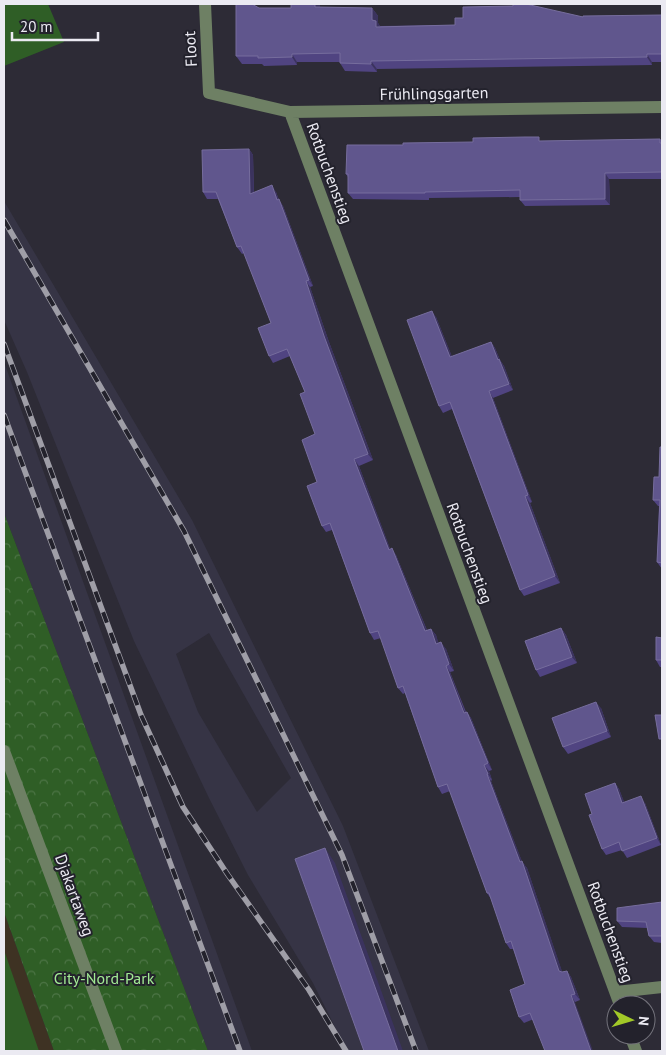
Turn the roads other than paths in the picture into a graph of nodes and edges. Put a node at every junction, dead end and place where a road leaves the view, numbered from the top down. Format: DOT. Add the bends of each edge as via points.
graph roads {
  1 [pos="205,4"];
  2 [pos="209,93"];
  3 [pos="662,107"];
  4 [pos="290,112"];
  5 [pos="4,751"];
  6 [pos="662,987"];
  7 [pos="616,992"];
  8 [pos="617,995"];
  9 [pos="116,1051"];
  1 -- 2 [label="street, Floot"];
  2 -- 4 [label="street, Frühlingsgarten"];
  3 -- 4 [label="street, Frühlingsgarten"];
  4 -- 7 [label="street, Rotbuchenstieg"];
  5 -- 9 [label="street, Djakartaweg"];
  6 -- 7 [label="street"];
  7 -- 8 [label="street, Rotbuchenstieg"];
}
